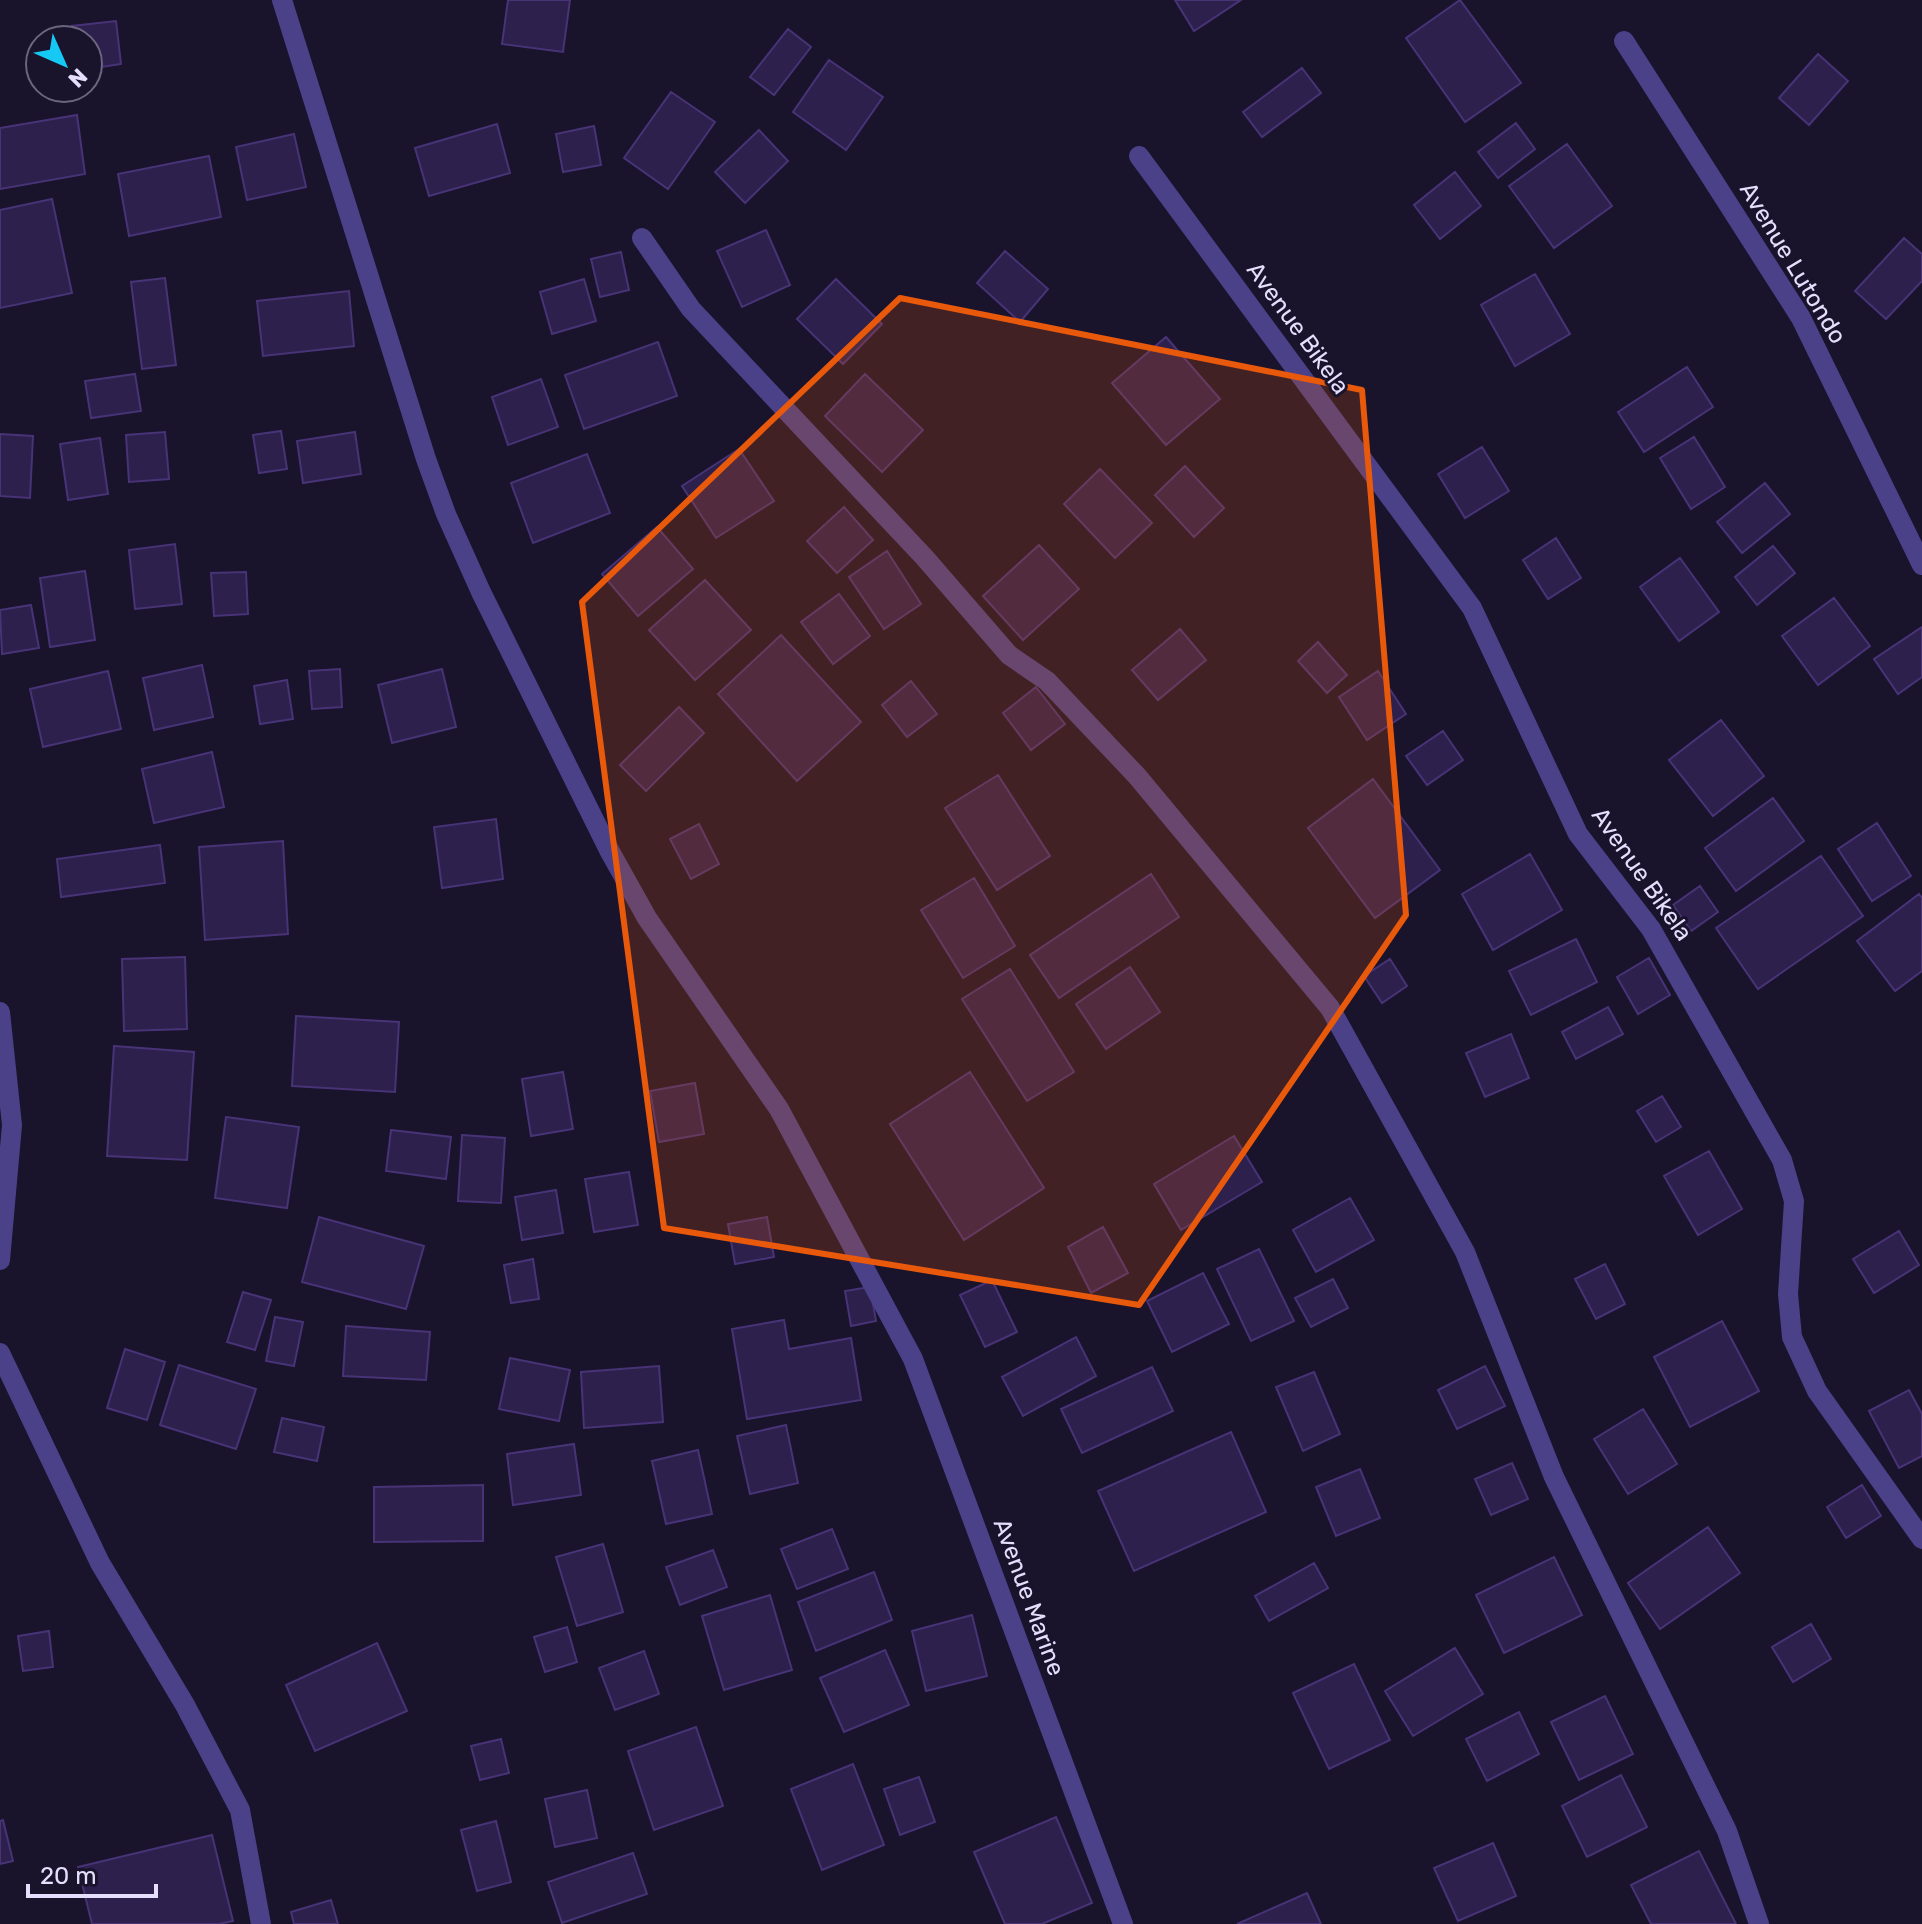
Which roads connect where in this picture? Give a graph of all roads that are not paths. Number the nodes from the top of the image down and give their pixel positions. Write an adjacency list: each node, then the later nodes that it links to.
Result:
1 (282, 0): 11 (street, Avenue Marine)
2 (1624, 41): 5 (street, Avenue Lutondo)
3 (1139, 156): 9 (street, Avenue Bikela)
4 (642, 238): 12 (street)
5 (1922, 565)
6 (0, 1012): 7 (street)
7 (0, 1260)
8 (0, 1353): 10 (street)
9 (1922, 1539)
10 (261, 1924)
11 (1123, 1924)
12 (1759, 1924)

